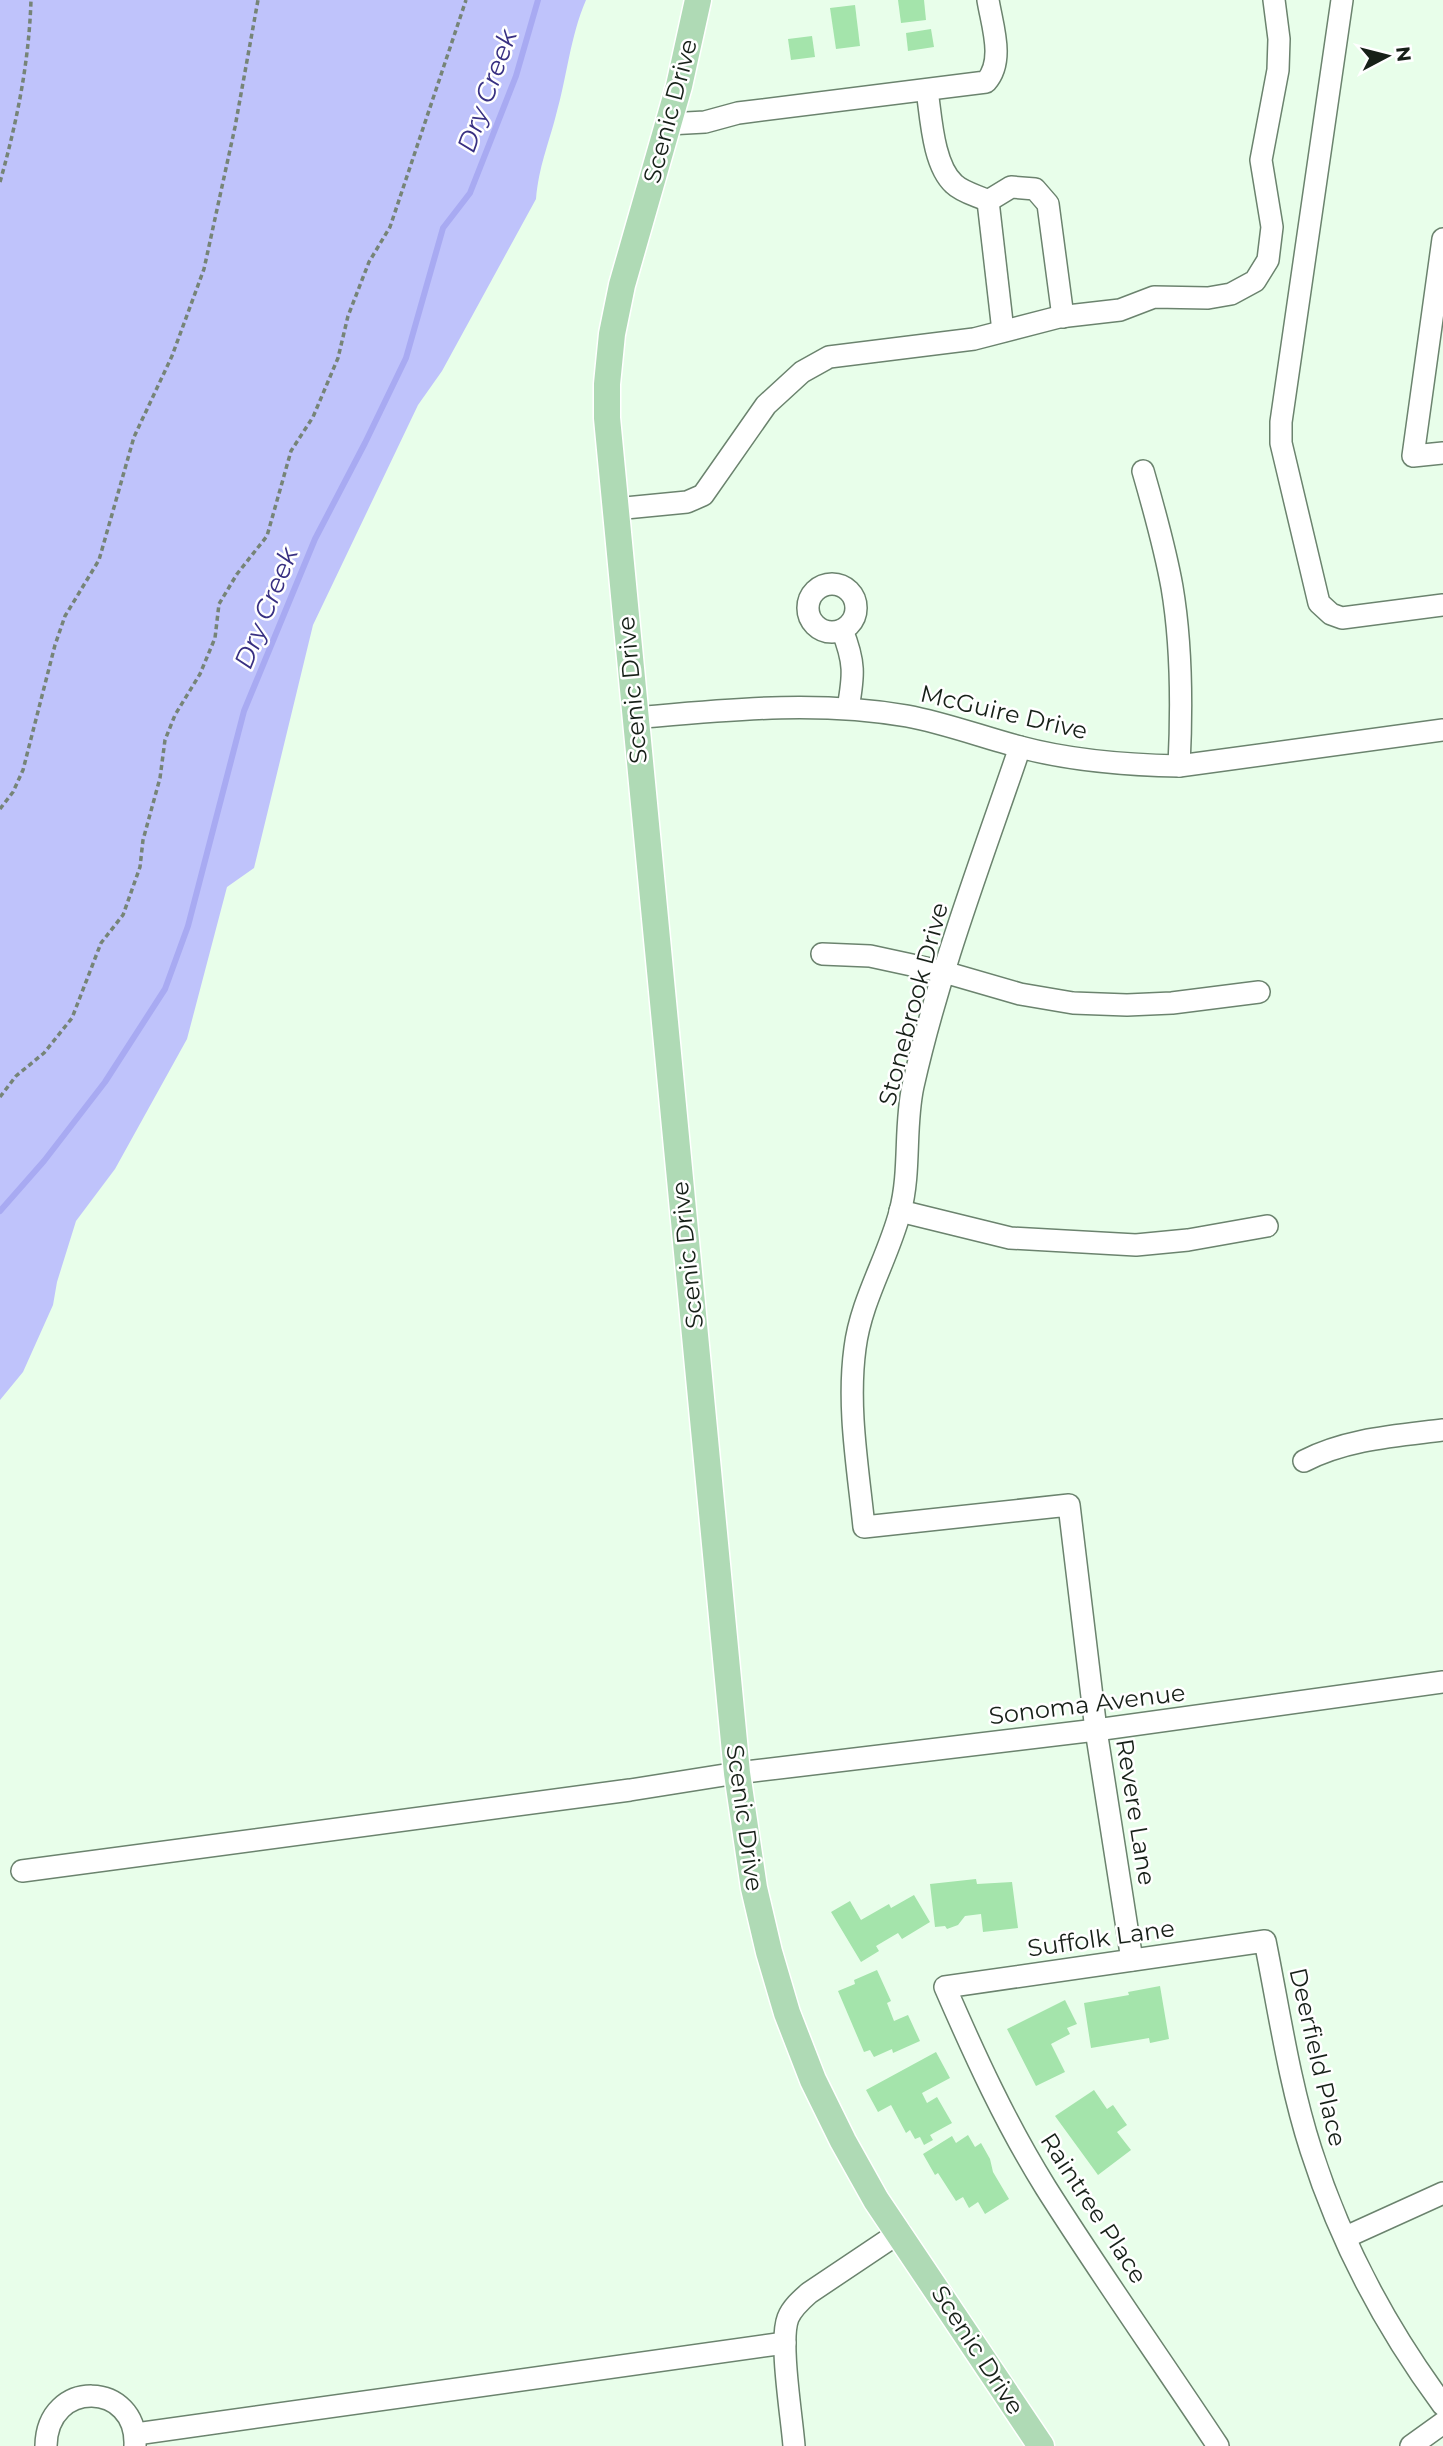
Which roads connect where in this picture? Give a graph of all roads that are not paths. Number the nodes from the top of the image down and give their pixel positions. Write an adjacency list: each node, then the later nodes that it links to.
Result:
1 (698, 0): 6 (main road, Scenic Drive)
2 (988, 0): 5 (street)
3 (1274, 0): 10 (street)
4 (1342, 0): 15 (street)
5 (926, 90): 6 (street); 7 (street)
6 (668, 124): 14 (main road, Scenic Drive)
7 (988, 201): 10 (street); 11 (street)
8 (1443, 239): 9 (street)
9 (1439, 292): 12 (street)
10 (1063, 317): 11 (street)
11 (1003, 331): 14 (street)
12 (1443, 453)
13 (1143, 471): 21 (street)
14 (615, 509): 18 (main road, Scenic Drive)
15 (1443, 605)
16 (842, 630): 17 (street)
17 (848, 708): 18 (street, McGuire Drive); 20 (street, McGuire Drive)
18 (635, 718): 32 (main road, Scenic Drive)
19 (1443, 730): 21 (street, McGuire Drive)
20 (1020, 747): 21 (street, McGuire Drive); 23 (street, Stonebrook Drive)
21 (1179, 766)
22 (822, 954): 23 (street)
23 (944, 972): 24 (street); 25 (street, Stonebrook Drive)
24 (1259, 992)
25 (900, 1212): 26 (street); 29 (street, Stonebrook Drive)
26 (1267, 1226)
27 (1443, 1430): 28 (street)
28 (1304, 1461)
29 (1069, 1505): 31 (street, Revere Lane)
30 (1443, 1682): 31 (street, Sonoma Avenue)
31 (1096, 1730): 32 (street, Sonoma Avenue); 35 (street, Revere Lane)
32 (737, 1773): 33 (street, Sonoma Avenue); 38 (main road, Scenic Drive)
33 (22, 1871)
34 (1265, 1941): 35 (street, Suffolk Lane); 39 (street, Deerfield Place)
35 (1132, 1960): 36 (street, Suffolk Lane)
36 (945, 1987): 47 (street, Raintree Place)
37 (1443, 2193): 39 (street)
38 (900, 2232): 40 (street); 46 (main road, Scenic Drive)
39 (1346, 2237): 41 (street, Deerfield Place)
40 (785, 2343): 43 (street); 45 (street)
41 (1443, 2405)
42 (1443, 2423): 48 (street)
43 (135, 2440): 44 (street)
44 (46, 2446)
45 (794, 2446)
46 (1041, 2446)
47 (1218, 2446)
48 (1411, 2446)

